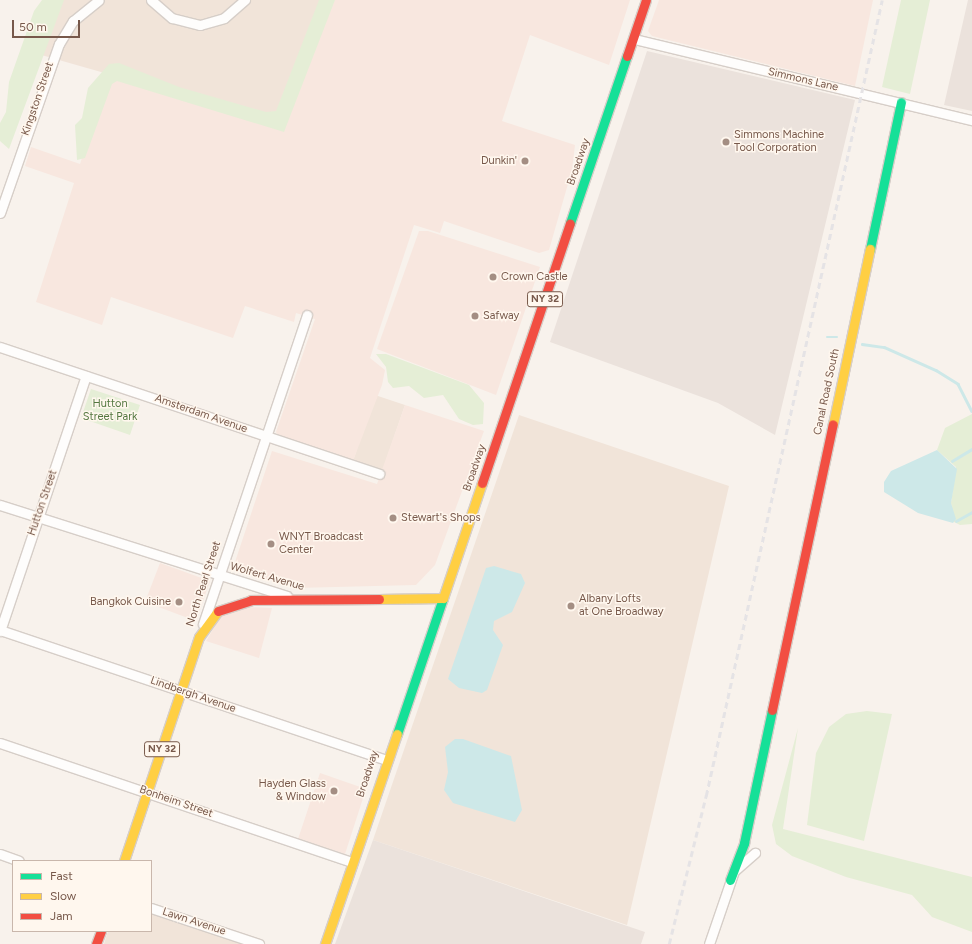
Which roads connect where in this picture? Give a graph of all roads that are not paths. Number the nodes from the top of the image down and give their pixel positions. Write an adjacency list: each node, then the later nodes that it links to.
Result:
1 (99, 0): 8 (street, Kingston Street)
2 (151, 0): 3 (street)
3 (245, 0)
4 (646, 0): 5 (street, Broadway / NY 32)
5 (634, 39): 6 (street, Simmons Lane); 17 (street, Broadway / NY 32)
6 (901, 102): 7 (street, Simmons Lane); 30 (street, Canal Road South)
7 (972, 120)
8 (0, 213)
9 (307, 315): 12 (street, North Pearl Street)
10 (0, 347): 11 (street, Amsterdam Avenue)
11 (86, 376): 12 (street, Amsterdam Avenue); 15 (street, Hutton Street)
12 (266, 437): 13 (street, Amsterdam Avenue); 16 (street, North Pearl Street)
13 (379, 474)
14 (0, 505): 15 (street, Wolfert Avenue)
15 (38, 517): 16 (street, Wolfert Avenue); 19 (street, Hutton Street)
16 (220, 576): 18 (street, Wolfert Avenue); 20 (street, North Pearl Street)
17 (443, 598): 18 (street, Wolfert Avenue / NY 32); 23 (street, Broadway)
18 (300, 600): 20 (street, NY 32)
19 (0, 630): 21 (street, Lindbergh Avenue)
20 (199, 637): 21 (street, North Pearl Street / NY 32)
21 (181, 691): 23 (street, Lindbergh Avenue); 24 (street, North Pearl Street / NY 32)
22 (0, 743): 24 (street, Bonheim Street)
23 (386, 760): 29 (street, Broadway)
24 (147, 792): 28 (street, North Pearl Street / NY 32); 29 (street, Bonheim Street)
25 (755, 853): 30 (street)
26 (0, 854): 27 (street)
27 (16, 860)
28 (124, 860)
29 (352, 862): 35 (street, Broadway)
30 (730, 880): 36 (street)
31 (152, 908): 34 (street, Lawn Avenue)
32 (101, 932): 33 (street)
33 (96, 944)
34 (260, 944)
35 (325, 944)
36 (709, 944)

